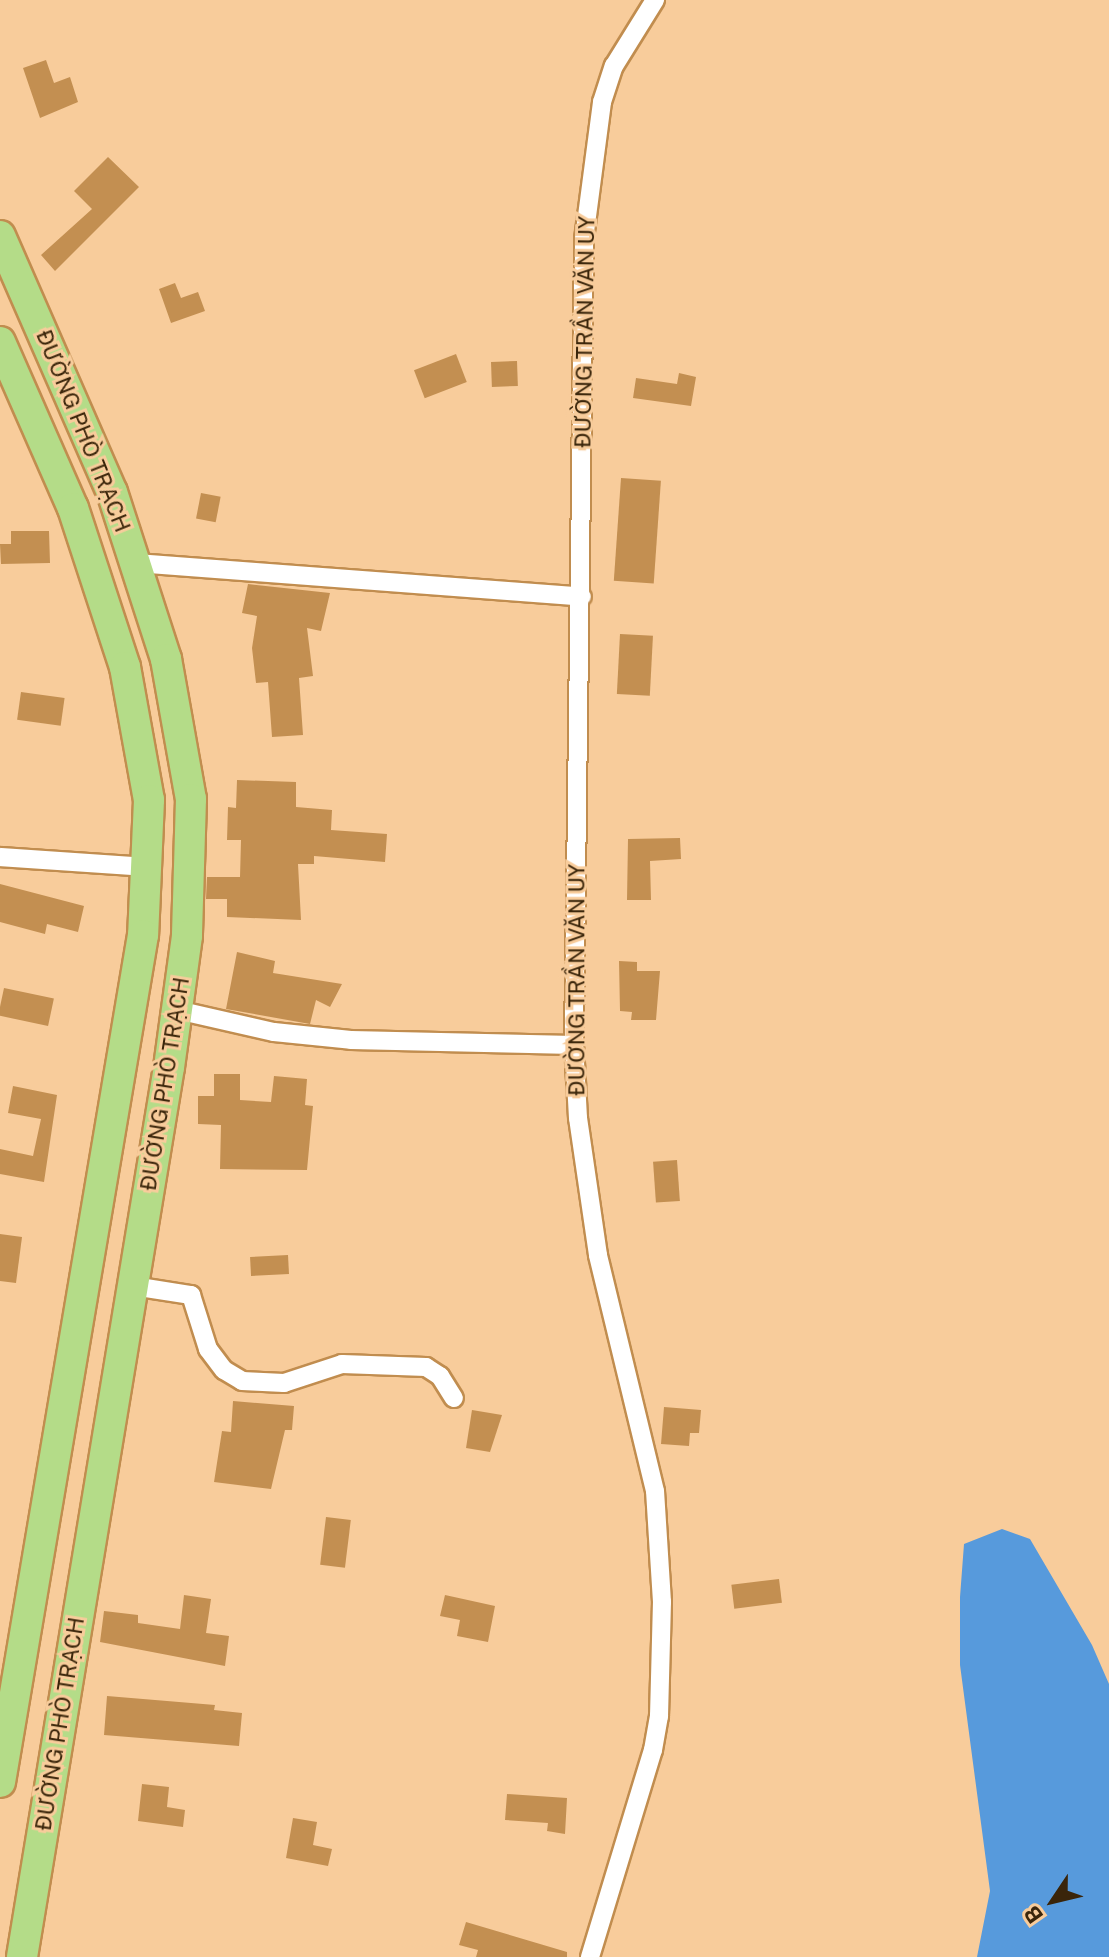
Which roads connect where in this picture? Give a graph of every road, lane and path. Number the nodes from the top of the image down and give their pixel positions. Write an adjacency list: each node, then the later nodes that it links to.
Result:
1 (655, 0): 5 (street, ĐƯỜNG TRẦN VĂN UY)
2 (0, 236): 4 (highway, ĐƯỜNG PHÒ TRẠCH)
3 (0, 342): 7 (highway, ĐƯỜNG PHÒ TRẠCH)
4 (135, 563): 5 (street); 8 (highway, ĐƯỜNG PHÒ TRẠCH)
5 (582, 597): 9 (street, ĐƯỜNG TRẦN VĂN UY)
6 (0, 857): 7 (street)
7 (146, 867): 12 (highway, ĐƯỜNG PHÒ TRẠCH)
8 (177, 1010): 9 (street); 10 (highway, ĐƯỜNG PHÒ TRẠCH)
9 (574, 1045): 15 (street, ĐƯỜNG TRẦN VĂN UY)
10 (133, 1286): 11 (street); 14 (highway, ĐƯỜNG PHÒ TRẠCH)
11 (454, 1398)
12 (8, 1688): 13 (highway, ĐƯỜNG PHÒ TRẠCH)
13 (0, 1782)
14 (22, 1957)
15 (590, 1957)

